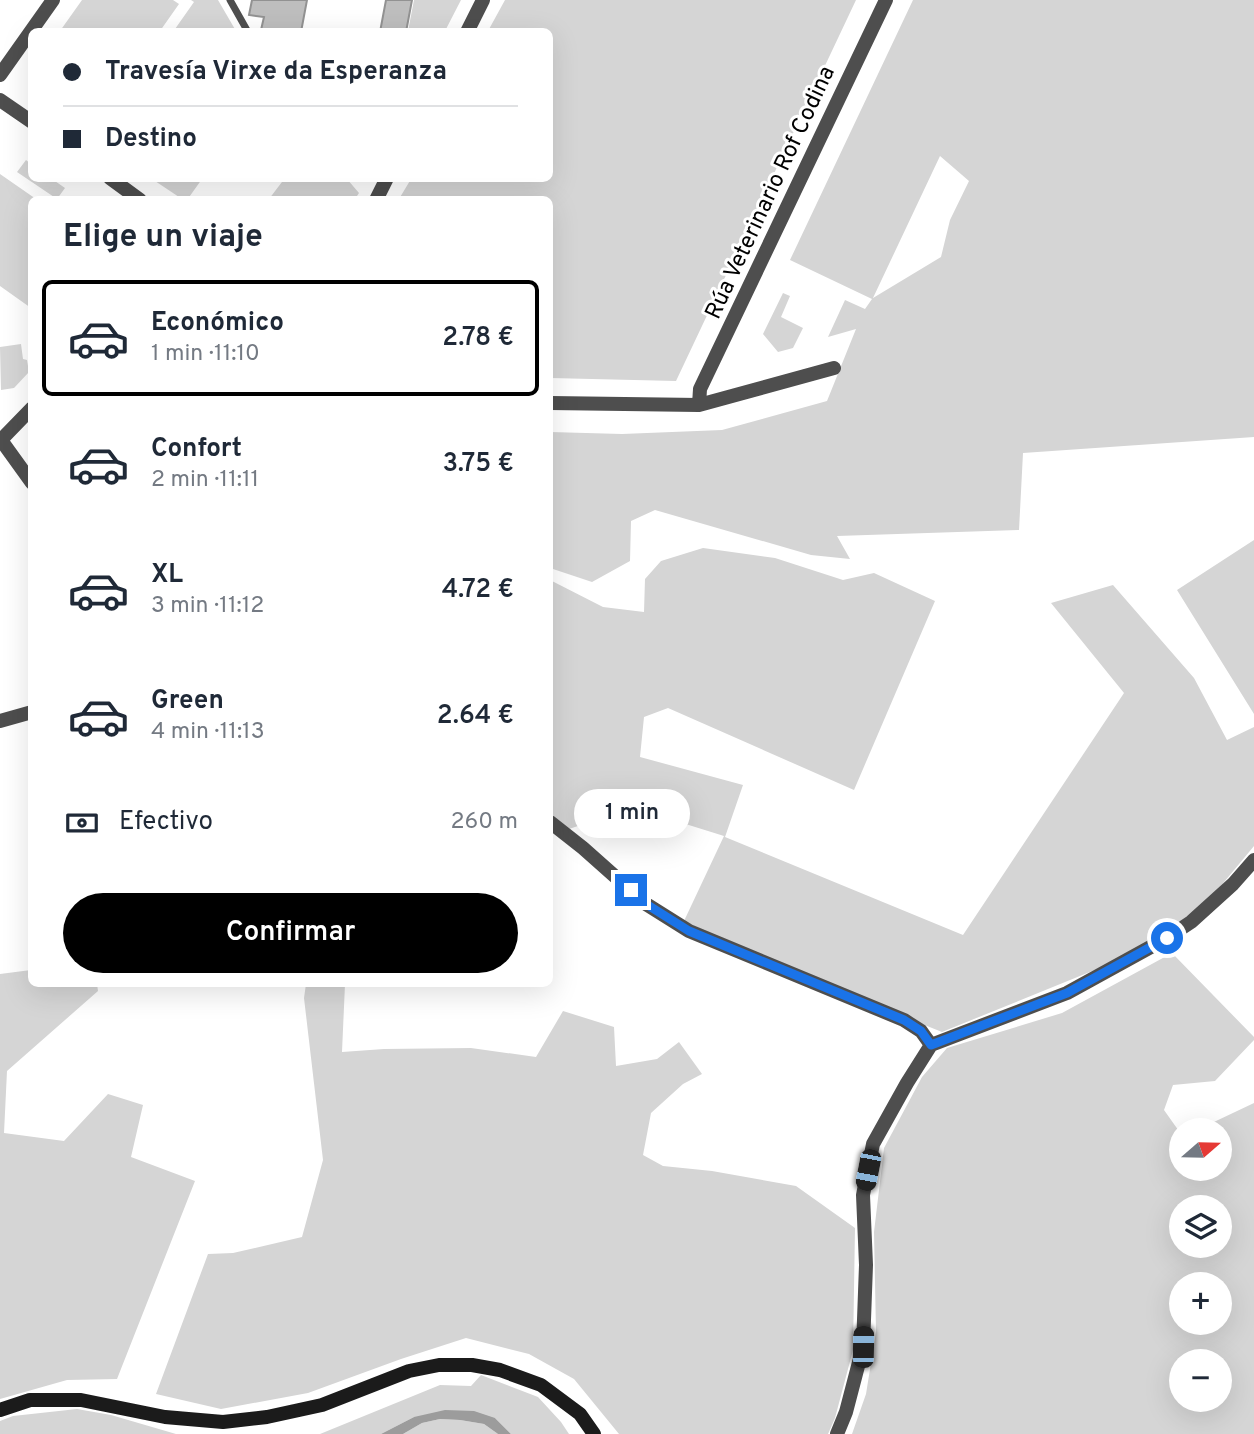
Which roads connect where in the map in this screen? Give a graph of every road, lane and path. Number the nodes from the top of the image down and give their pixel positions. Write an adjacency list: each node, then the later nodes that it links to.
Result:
1 (53, 0): 5 (street)
2 (230, 0): 6 (lane)
3 (483, 0): 7 (street)
4 (886, 0): 16 (street, Rúa Veterinario Rof Codina)
5 (33, 28)
6 (245, 28)
7 (469, 28)
8 (28, 35): 9 (street)
9 (0, 75)
10 (0, 100): 11 (street)
11 (28, 119)
12 (115, 182): 13 (street)
13 (135, 196)
14 (834, 368): 16 (street)
15 (553, 403): 16 (street)
16 (699, 405)
17 (28, 412): 18 (street)
18 (0, 440): 19 (street)
19 (28, 478)
20 (28, 713): 21 (street)
21 (0, 721)
22 (553, 824): 24 (street)
23 (1254, 860): 24 (street)
24 (931, 1045): 27 (street)
25 (0, 1410): 26 (street)
26 (594, 1434)
27 (837, 1434)

